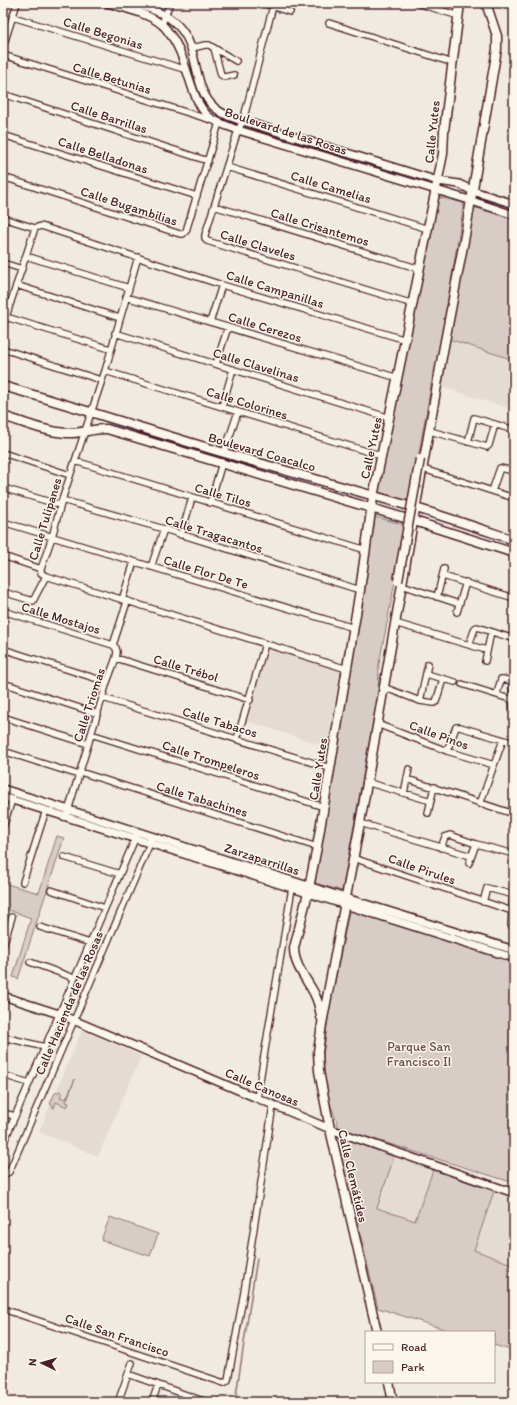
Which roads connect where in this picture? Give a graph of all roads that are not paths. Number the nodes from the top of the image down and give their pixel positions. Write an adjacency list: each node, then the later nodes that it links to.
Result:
1 (17, 3): 13 (street)
2 (107, 3): 15 (street, Boulevard de las Rosas)
3 (130, 3): 11 (street, Boulevard de las Rosas)
4 (170, 3): 11 (street)
5 (262, 3): 9 (street)
6 (417, 3): 12 (street)
7 (460, 3): 12 (main road)
8 (486, 3): 34 (main road)
9 (273, 6): 10 (street); 25 (street, Calle Claveles)
10 (290, 12)
11 (166, 16): 15 (street); 17 (street, Boulevard de las Rosas)
12 (459, 16): 21 (main road, Calle Yutes)
13 (13, 17): 16 (street); 22 (street, Calle Begonias)
14 (329, 23): 21 (street)
15 (162, 24): 22 (street, Boulevard de las Rosas)
16 (3, 47)
17 (192, 48): 18 (street); 25 (street, Boulevard de las Rosas)
18 (214, 48): 20 (street); 23 (street)
19 (3, 55): 26 (street, Calle Betunias)
20 (236, 61)
21 (453, 64): 32 (main road, Calle Yutes)
22 (187, 70): 26 (street, Boulevard de las Rosas)
23 (234, 75)
24 (3, 94): 29 (street, Calle Barrillas)
25 (243, 121): 27 (street, Calle Claveles); 32 (street, Boulevard de las Rosas)
26 (217, 122): 27 (street, Boulevard de las Rosas); 29 (street, Calle Bugambilias)
27 (238, 130): 30 (street, Calle Claveles); 33 (street, Boulevard de las Rosas)
28 (3, 135): 35 (street, Calle Belladonas)
29 (208, 161): 35 (street, Calle Bugambilias)
30 (227, 167): 38 (street, Calle Claveles); 42 (street, Calle Camelias)
31 (3, 177): 35 (street, Calle Bugambilias)
32 (438, 181): 33 (main road, Calle Yutes); 34 (street, Boulevard de las Rosas)
33 (436, 190): 36 (street, Boulevard de las Rosas); 42 (main road, Calle Yutes)
34 (473, 191): 36 (main road); 37 (street, Boulevard de las Rosas)
35 (197, 196)
36 (471, 201): 39 (street, Boulevard de las Rosas); 64 (main road)
37 (514, 204)
38 (214, 206): 47 (street, Calle Crisantemos); 54 (street, Calle Claveles)
39 (514, 215)
40 (3, 218): 41 (street, Calle Campanillas)
41 (35, 228): 43 (street); 44 (street, Calle Campanillas)
42 (428, 229): 47 (main road, Calle Yutes)
43 (26, 256): 46 (street); 50 (street)
44 (138, 257): 49 (street, Calle Campanillas); 50 (street, Calle Tulipanes)
45 (3, 263): 46 (street)
46 (22, 269): 48 (street)
47 (420, 269): 54 (main road, Calle Yutes)
48 (16, 285): 53 (street); 56 (street)
49 (222, 285): 57 (street); 61 (street, Calle Campanillas)
50 (129, 288): 51 (street, Calle Tulipanes)
51 (126, 297): 56 (street, Calle Tulipanes); 57 (street, Calle Cerezos)
52 (3, 302): 53 (street)
53 (10, 304): 55 (street)
54 (413, 304): 61 (main road, Calle Yutes)
55 (6, 317): 58 (street); 63 (street)
56 (120, 318): 60 (street, Calle Tulipanes)
57 (210, 322): 59 (street, Calle Cerezos)
58 (3, 326)
59 (228, 327): 65 (street); 68 (street, Calle Cerezos)
60 (115, 333): 63 (street, Calle Tulipanes); 65 (street, Calle Clavelinas)
61 (406, 340): 68 (main road, Calle Yutes)
62 (3, 349): 69 (street)
63 (110, 349): 67 (street, Calle Tulipanes)
64 (442, 356): 78 (main road); 114 (main road, bridge)
65 (216, 364): 66 (street, Calle Clavelinas)
66 (233, 369): 71 (street); 75 (street, Calle Clavelinas)
67 (105, 371): 69 (street, Calle Tulipanes); 71 (street, Calle Colorines)
68 (398, 378): 75 (main road, Calle Yutes)
69 (101, 380): 72 (street, Calle Tulipanes)
70 (3, 386): 72 (main road, Boulevard Coacalco)
71 (222, 407): 73 (street, Calle Colorines)
72 (91, 412): 79 (street, Calle Tulipanes); 82 (main road, Boulevard Coacalco)
73 (238, 412): 82 (street); 83 (street, Calle Colorines)
74 (3, 416): 79 (main road, Boulevard Coacalco)
75 (390, 418): 83 (main road, Calle Yutes)
76 (495, 424): 77 (street); 80 (street); 80 (street)
77 (514, 430)
78 (430, 431): 80 (street); 86 (main road)
79 (85, 432): 84 (street, Calle Tulipanes); 85 (main road, Boulevard Coacalco)
80 (468, 442)
81 (3, 453): 88 (street)
82 (224, 453): 91 (main road, Boulevard Coacalco)
83 (382, 456): 91 (main road, Calle Yutes)
84 (75, 461): 88 (street, Calle Tulipanes); 92 (street, Calle Tilos)
85 (222, 463): 95 (street); 96 (main road, Boulevard Coacalco)
86 (423, 469): 90 (street); 97 (main road)
87 (514, 471): 90 (street)
88 (70, 475): 94 (street, Calle Tulipanes)
89 (3, 488): 94 (street, Calle Tragacantos)
90 (492, 491): 93 (street)
91 (374, 497): 96 (main road, Calle Yutes); 97 (main road, Boulevard Coacalco)
92 (192, 498): 95 (street, Calle Tilos); 101 (street)
93 (514, 498)
94 (61, 503): 100 (street, Calle Tragacantos); 102 (street, Calle Tulipanes)
95 (210, 503): 104 (street, Calle Tilos)
96 (372, 508): 98 (main road, Boulevard Coacalco); 104 (main road, Calle Yutes)
97 (416, 508): 98 (main road); 103 (main road, Boulevard Coacalco)
98 (414, 520): 105 (main road, Boulevard Coacalco); 114 (main road)
99 (3, 522): 102 (street, Calle Flor De Te)
100 (164, 529): 101 (street, Calle Tragacantos); 108 (street)
101 (181, 535): 115 (street, Calle Tragacantos)
102 (52, 537): 107 (street, Calle Flor De Te); 109 (street, Calle Tulipanes)
103 (514, 540)
104 (366, 550): 115 (main road, Calle Yutes)
105 (514, 553)
106 (3, 556): 109 (street)
107 (134, 562): 108 (street, Calle Flor De Te); 119 (street)
108 (151, 567): 124 (street, Calle Flor De Te)
109 (41, 569): 111 (street, Calle Tulipanes)
110 (444, 569): 112 (street)
111 (46, 576): 116 (street); 119 (street, Calle Tulipanes)
112 (443, 576): 113 (street); 117 (street)
113 (466, 582): 118 (street); 120 (street)
114 (400, 583): 117 (street); 123 (main road); 142 (main road)
115 (360, 590): 124 (main road, Calle Yutes)
116 (3, 592)
117 (437, 597): 120 (street)
118 (514, 598)
119 (124, 601): 127 (street, Calle Tulipanes); 128 (street)
120 (459, 604): 122 (street)
121 (3, 612): 128 (street, Calle Mostajos)
122 (457, 612)
123 (395, 622): 129 (street); 142 (main road)
124 (354, 628): 135 (main road, Calle Yutes)
125 (491, 632): 126 (street); 129 (street); 131 (street)
126 (514, 639)
127 (265, 644): 135 (street, Calle Tulipanes); 146 (street)
128 (113, 645): 132 (street, Calle Triomas)
129 (469, 645): 131 (street)
130 (3, 649): 139 (street)
131 (486, 650): 133 (street)
132 (116, 658): 139 (street, Calle Triomas); 146 (street, Calle Trébol)
133 (484, 661)
134 (428, 664): 136 (street)
135 (347, 669): 161 (main road, Calle Yutes)
136 (426, 674): 137 (street); 148 (street)
137 (443, 679): 140 (street); 148 (street)
138 (513, 680): 144 (street); 147 (street)
139 (107, 682): 145 (street, Calle Triomas)
140 (455, 682)
141 (3, 683): 150 (street)
142 (384, 684): 148 (street); 152 (main road)
143 (462, 684): 144 (street)
144 (497, 694): 147 (street)
145 (103, 698): 150 (street, Calle Triomas); 154 (street, Calle Tabacos)
146 (250, 700): 154 (street)
147 (513, 700): 149 (street)
148 (420, 701)
149 (513, 710)
150 (98, 714): 153 (street, Calle Triomas)
151 (3, 717): 156 (street)
152 (377, 724): 159 (street, Calle Pinos); 165 (main road)
153 (91, 734): 156 (street, Calle Triomas); 173 (street, Calle Trompeleros)
154 (237, 739): 161 (street, Calle Tabacos)
155 (503, 740): 157 (street); 159 (street); 160 (street)
156 (88, 744): 163 (street, Calle Triomas)
157 (514, 744)
158 (3, 751): 163 (street, Calle Tabachines)
159 (447, 751): 160 (street, Calle Pinos)
160 (494, 765): 172 (street)
161 (330, 768): 173 (main road, Calle Yutes)
162 (409, 769): 164 (street)
163 (80, 774): 175 (street, Calle Triomas); 185 (street, Calle Tabachines)
164 (407, 779): 166 (street); 168 (street)
165 (366, 782): 168 (street); 178 (main road)
166 (434, 787): 171 (street); 172 (street)
167 (3, 789): 175 (street, Zarzaparrillas)
168 (404, 793): 171 (street)
169 (3, 797): 170 (street, Zarzaparrillas)
170 (12, 800): 174 (street, Zarzaparrillas); 179 (street)
171 (431, 801): 176 (street)
172 (480, 804): 177 (street)
173 (324, 807): 185 (main road, Calle Yutes)
174 (46, 810): 175 (street, Zarzaparrillas); 193 (street)
175 (68, 813): 180 (street, Zarzaparrillas); 182 (street, Zarzaparrillas)
176 (428, 814)
177 (514, 814)
178 (360, 823): 186 (street); 190 (main road)
179 (3, 827)
180 (137, 831): 181 (street, Zarzaparrillas); 182 (street, Calle Hacienda de las Rosas)
181 (152, 837): 183 (street, Calle Hacienda de las Rosas); 196 (street, Zarzaparrillas)
182 (135, 839): 183 (street, Zarzaparrillas); 192 (street, Calle Hacienda de las Rosas)
183 (150, 844): 194 (street, Zarzaparrillas); 213 (street, Calle Hacienda de las Rosas)
184 (476, 844): 186 (street); 187 (street); 188 (street)
185 (317, 847): 196 (main road, Calle Yutes)
186 (441, 848): 188 (street)
187 (514, 854)
188 (471, 856): 191 (street)
189 (64, 858): 192 (street)
190 (353, 858): 198 (main road); 199 (street, Calle Pirules)
191 (469, 863)
192 (120, 874): 200 (street, Calle Hacienda de las Rosas)
193 (23, 882)
194 (292, 888): 196 (street, Zarzaparrillas); 219 (street)
195 (50, 890): 200 (street)
196 (309, 890): 198 (street, Zarzaparrillas); 214 (main road, Calle Clemátides)
197 (513, 895): 199 (street); 201 (street)
198 (345, 901): 207 (street, Zarzaparrillas); 208 (street, Zarzaparrillas); 214 (main road, Calle Clemátides)
199 (483, 902): 201 (street, Calle Pirules)
200 (105, 908): 205 (street, Calle Hacienda de las Rosas)
201 (512, 911): 203 (street)
202 (12, 918): 206 (street)
203 (511, 925)
204 (40, 927): 205 (street)
205 (90, 943): 210 (street, Calle Hacienda de las Rosas)
206 (3, 946)
207 (514, 950)
208 (514, 958)
209 (30, 962): 210 (street)
210 (74, 978): 212 (street, Calle Hacienda de las Rosas)
211 (3, 996): 212 (street, Calle Canosas)
212 (59, 1014): 213 (street, Calle Canosas); 216 (street, Calle Hacienda de las Rosas)
213 (73, 1021): 219 (street, Calle Canosas); 225 (street, Calle Hacienda de las Rosas)
214 (322, 1024): 223 (main road, Calle Clemátides)
215 (3, 1037): 216 (street)
216 (45, 1047): 218 (street, Calle Hacienda de las Rosas)
217 (3, 1076): 218 (street)
218 (29, 1083): 222 (street, Calle Hacienda de las Rosas)
219 (257, 1098): 220 (street, Calle Canosas)
220 (273, 1105): 223 (street, Calle Canosas); 227 (street, Calle San Francisco)
221 (3, 1113): 222 (street)
222 (15, 1116): 224 (street, Calle Hacienda de las Rosas)
223 (330, 1129): 226 (street, Calle Canosas); 228 (main road, Calle Clemátides)
224 (3, 1144)
225 (3, 1175)
226 (514, 1193)
227 (3, 1309)
228 (377, 1331)
229 (132, 1363): 230 (street)
230 (128, 1374): 232 (street); 234 (street)
231 (389, 1383): 237 (main road)
232 (158, 1385): 233 (street); 235 (street)
233 (196, 1400): 236 (street)
234 (118, 1402)
235 (152, 1402)
236 (206, 1402)
237 (393, 1402)

